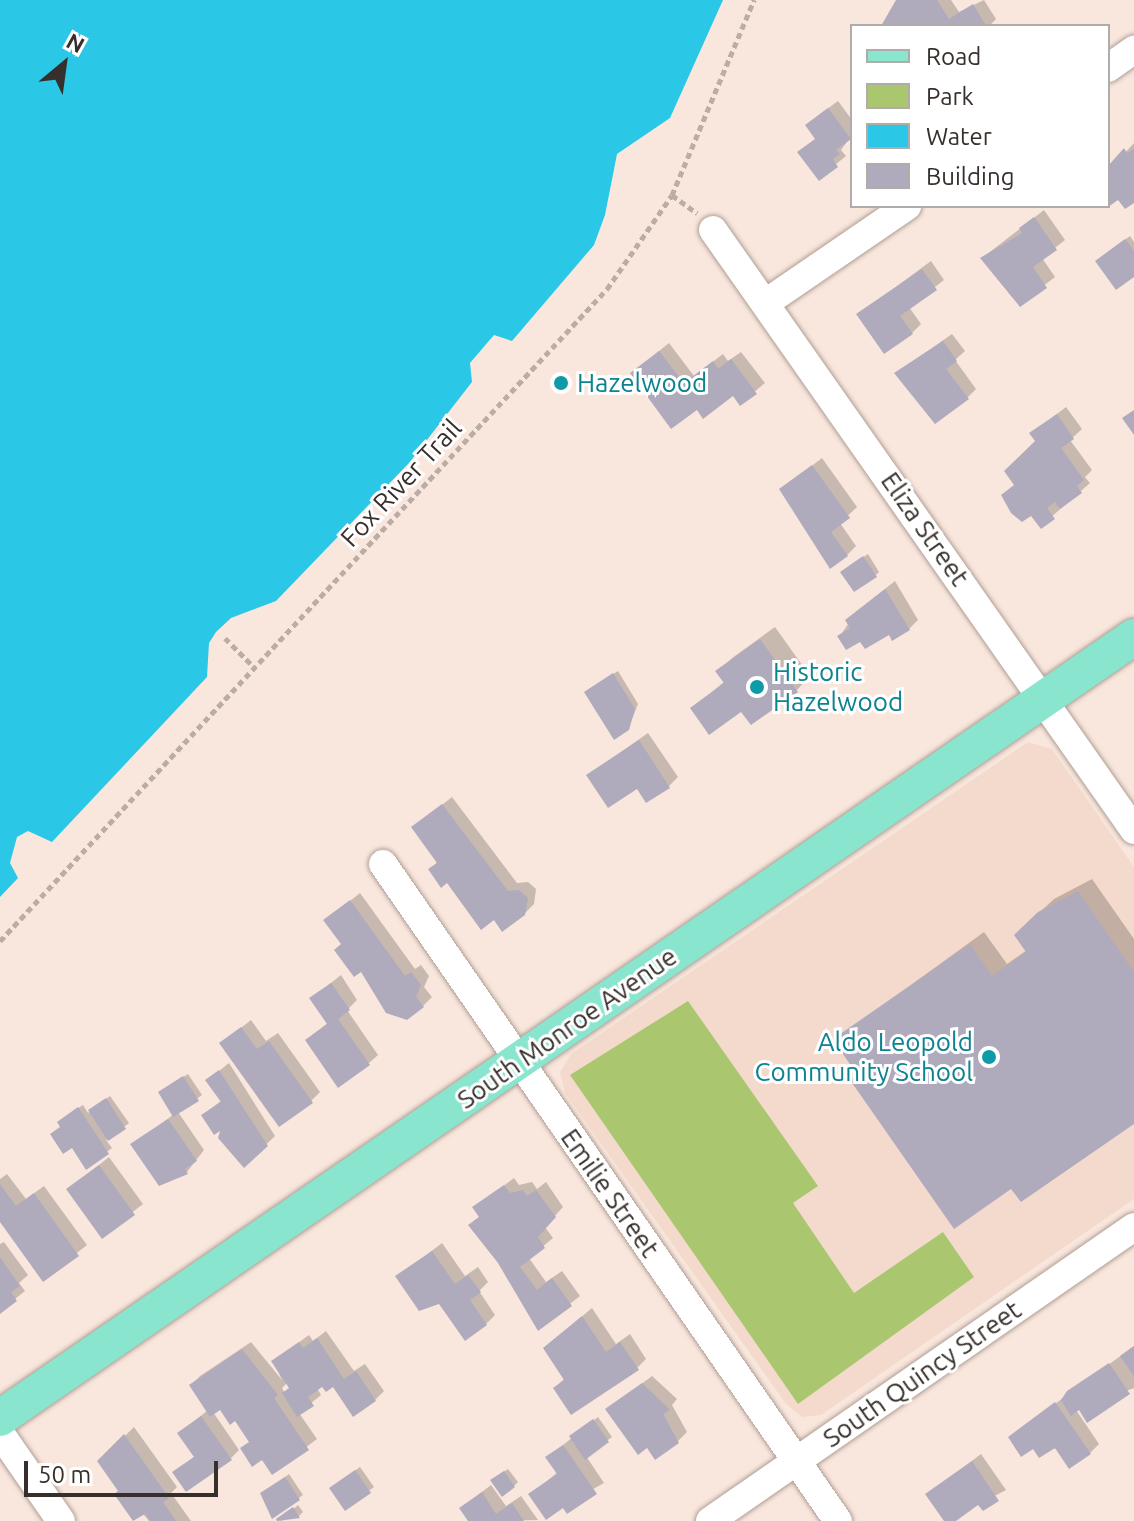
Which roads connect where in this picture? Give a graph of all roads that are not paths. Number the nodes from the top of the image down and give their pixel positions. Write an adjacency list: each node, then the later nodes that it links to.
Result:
1 (1134, 50): 2 (street)
2 (1110, 67)
3 (904, 208): 5 (street)
4 (713, 230): 5 (street, Eliza Street)
5 (767, 302): 7 (street, Eliza Street)
6 (1134, 637): 7 (main road, South Monroe Avenue)
7 (1044, 699): 8 (street, Eliza Street); 10 (main road, South Monroe Avenue)
8 (1134, 830)
9 (383, 864): 10 (street, Emilie Street)
10 (519, 1061): 12 (main road, South Monroe Avenue); 14 (street, Emilie Street)
11 (1134, 1227): 14 (street, South Quincy Street)
12 (0, 1418)
13 (0, 1433): 15 (street)
14 (796, 1461): 16 (street, South Quincy Street); 17 (street, Emilie Street)
15 (61, 1521)
16 (710, 1521)
17 (838, 1521)

